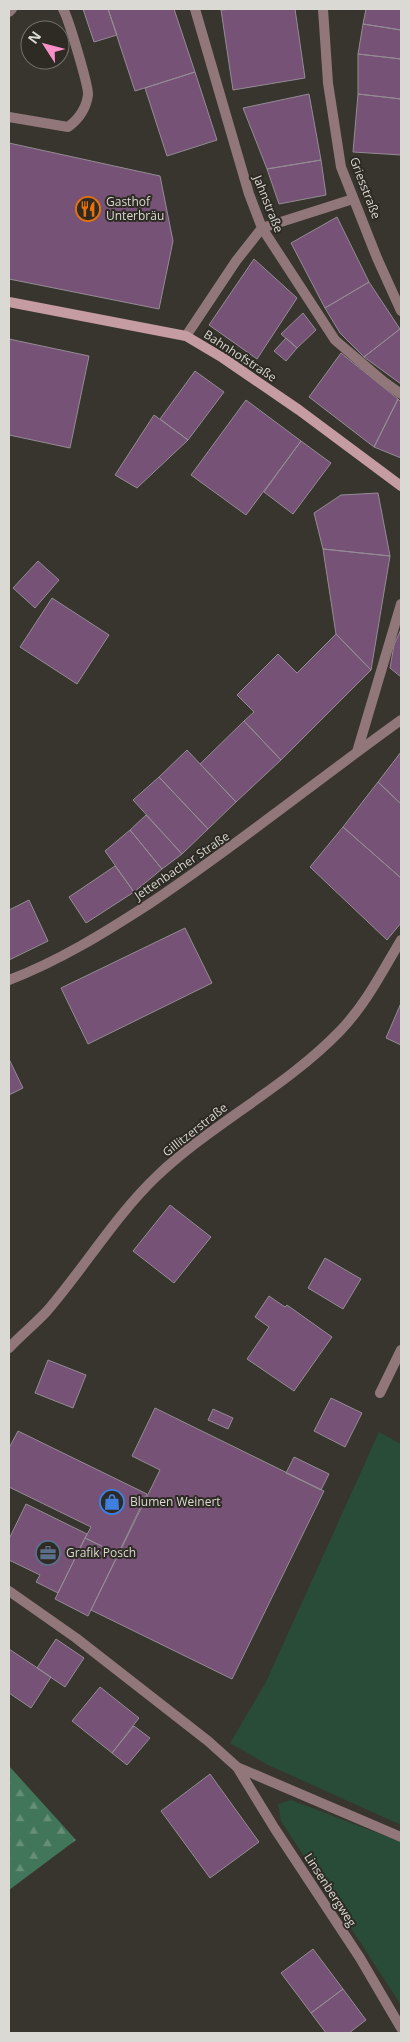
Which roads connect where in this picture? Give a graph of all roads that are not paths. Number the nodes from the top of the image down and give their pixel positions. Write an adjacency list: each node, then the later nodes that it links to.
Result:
1 (12, 9): 5 (street)
2 (63, 9): 6 (street)
3 (195, 9): 8 (street, Jahnstraße)
4 (323, 9): 7 (street, Griesstraße)
5 (9, 12)
6 (9, 117)
7 (353, 199): 8 (street); 10 (street, Griesstraße)
8 (262, 228): 11 (street); 12 (street, Jahnstraße)
9 (9, 302): 11 (main road, Bahnhofstraße)
10 (401, 311)
11 (186, 336): 13 (main road, Bahnhofstraße)
12 (401, 394)
13 (401, 486)
14 (401, 604): 16 (street)
15 (401, 720): 16 (street, Jettenbacher Straße)
16 (357, 752): 18 (street, Jettenbacher Straße)
17 (401, 940): 19 (street, Gillitzerstraße)
18 (9, 980)
19 (9, 1348)
20 (401, 1350): 21 (street)
21 (380, 1393)
22 (9, 1591): 23 (street, Linsenbergweg)
23 (237, 1767): 24 (street, Linsenbergweg); 25 (street, Linsenbergweg)
24 (401, 1837)
25 (401, 2028)

